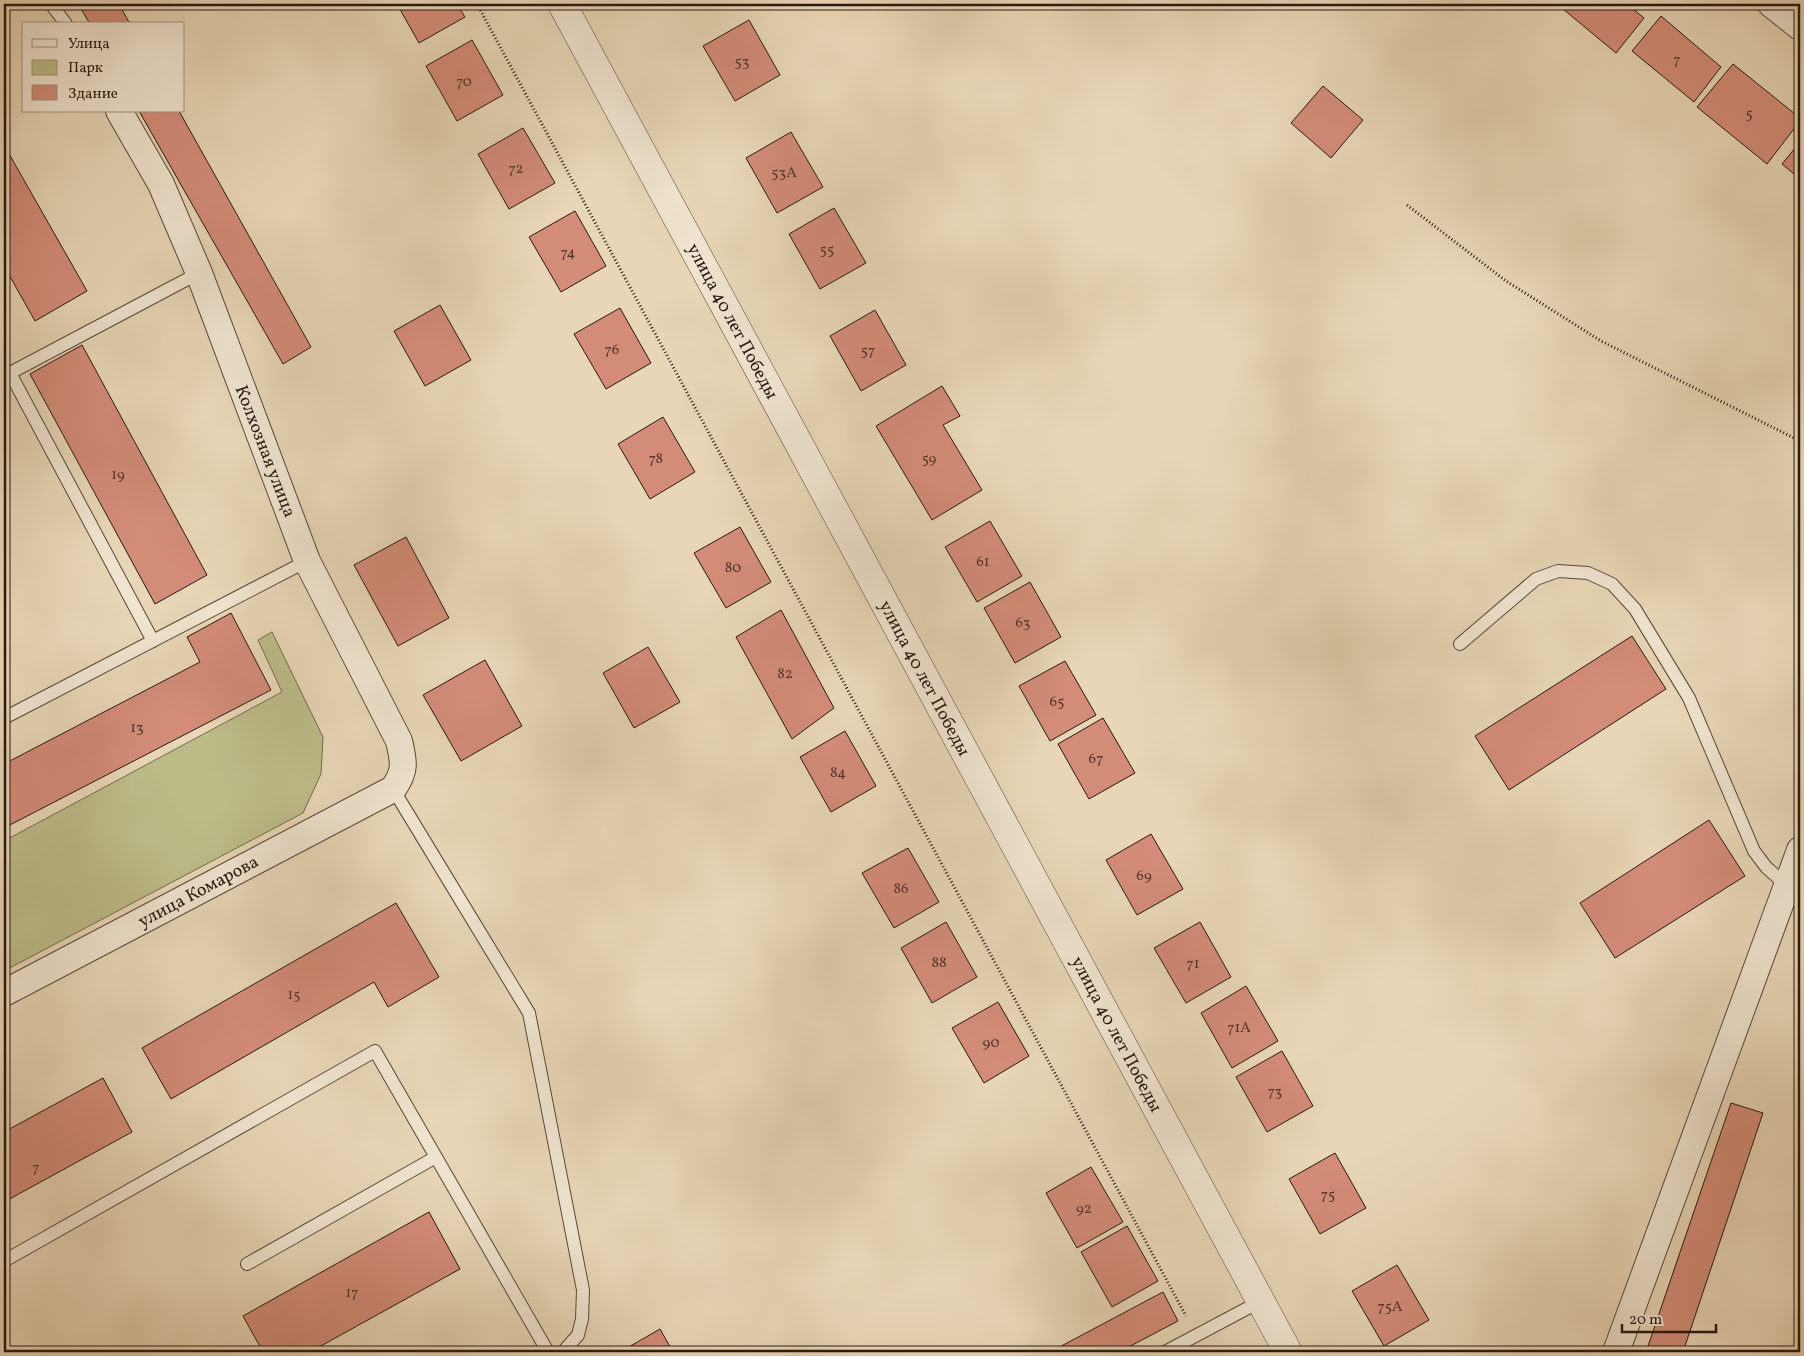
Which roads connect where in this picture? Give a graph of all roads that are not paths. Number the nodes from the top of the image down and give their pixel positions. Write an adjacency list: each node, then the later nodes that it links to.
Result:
1 (51, 4): 4 (lane)
2 (562, 4): 19 (street, улица 40 лет Победы)
3 (1771, 4): 5 (street)
4 (64, 22)
5 (1800, 27)
6 (120, 112): 7 (street, Колхозная улица)
7 (199, 273): 8 (street, Колхозная улица); 9 (lane)
8 (307, 561): 9 (lane); 12 (street, Колхозная улица)
9 (153, 641): 11 (lane)
10 (1460, 644): 14 (lane)
11 (4, 718)
12 (392, 789): 15 (street, улица Комарова); 21 (lane)
13 (1800, 850): 14 (street)
14 (1787, 886): 24 (street)
15 (4, 992)
16 (436, 1157): 17 (lane); 18 (lane); 20 (lane)
17 (4, 1261)
18 (246, 1264)
19 (1261, 1301): 22 (lane); 23 (street, улица 40 лет Победы)
20 (548, 1352)
21 (563, 1352)
22 (1165, 1352)
23 (1288, 1352)
24 (1616, 1352)

